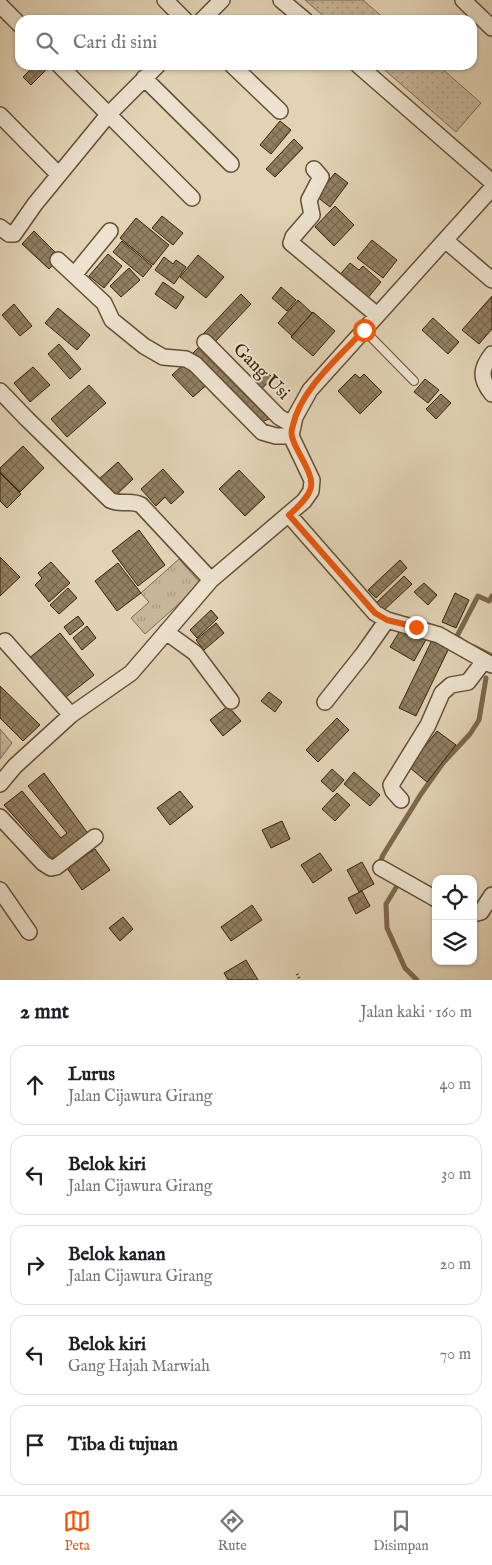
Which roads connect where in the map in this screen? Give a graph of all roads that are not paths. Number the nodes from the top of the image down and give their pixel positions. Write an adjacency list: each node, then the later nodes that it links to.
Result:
1 (165, 0): 6 (street)
2 (222, 0): 7 (street)
3 (281, 0): 8 (street)
4 (463, 0): 10 (street)
5 (0, 5): 9 (street)
6 (180, 15)
7 (207, 15)
8 (299, 15)
9 (15, 20)
10 (490, 22)
11 (64, 70): 18 (street)
12 (153, 70): 15 (street)
13 (237, 70): 16 (street)
14 (364, 70): 22 (street)
15 (144, 78): 18 (street); 19 (street)
16 (280, 111)
17 (0, 115): 21 (street)
18 (108, 115): 21 (street); 24 (street)
19 (231, 164)
20 (314, 169): 31 (street)
21 (59, 175): 25 (street)
22 (492, 182)
23 (492, 188): 27 (street)
24 (192, 198)
25 (2, 229)
26 (110, 231): 29 (street)
27 (445, 240): 30 (street); 31 (street)
28 (58, 260): 29 (street)
29 (74, 275): 38 (street)
30 (492, 280)
31 (377, 315): 32 (street)
32 (364, 330): 35 (lane); 38 (street)
33 (205, 342): 38 (street, Gang Usi)
34 (492, 354): 37 (street)
35 (414, 381)
36 (0, 391): 40 (street)
37 (492, 394)
38 (292, 430): 39 (street)
39 (289, 515): 40 (street); 41 (street)
40 (211, 580): 42 (street)
41 (387, 620): 44 (street); 46 (street)
42 (166, 632): 45 (street); 47 (street)
43 (5, 641): 47 (street)
44 (488, 663): 49 (street)
45 (231, 701)
46 (325, 702)
47 (70, 716): 48 (street)
48 (0, 784)
49 (401, 800)
50 (0, 817): 51 (street)
51 (95, 837)
52 (381, 868): 55 (street)
53 (0, 890): 57 (street)
54 (492, 895): 56 (street)
55 (432, 897)
56 (477, 913)
57 (30, 932)

